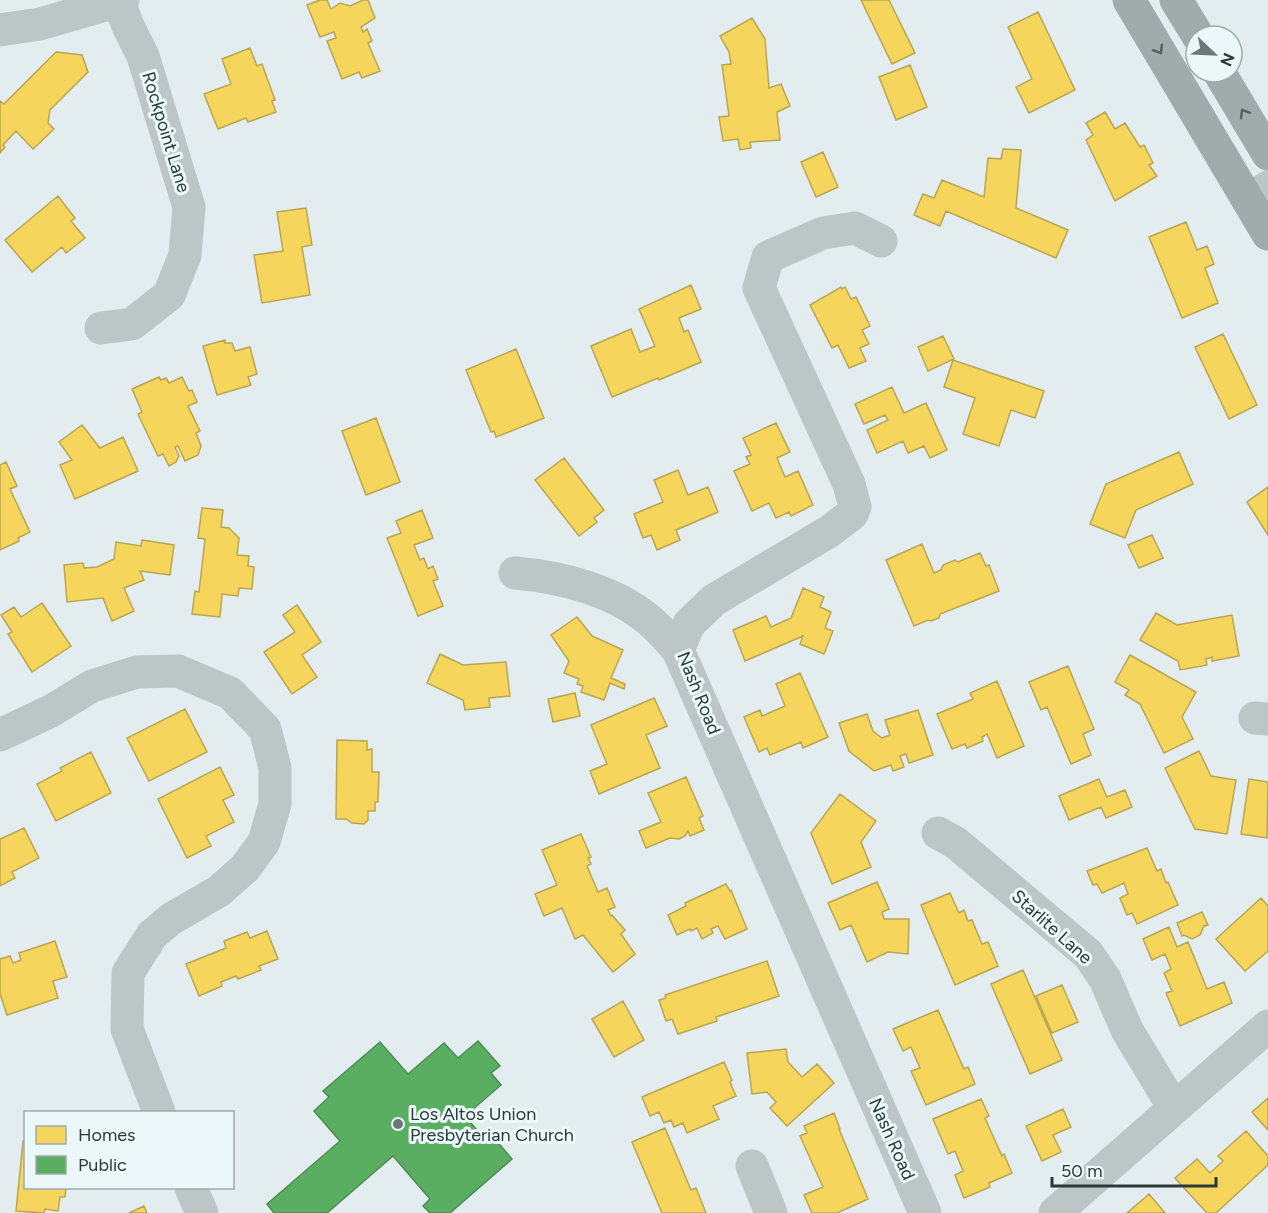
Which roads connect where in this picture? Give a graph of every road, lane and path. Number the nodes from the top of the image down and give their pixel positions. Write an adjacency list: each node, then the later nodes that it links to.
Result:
1 (120, 0): 5 (street); 11 (street, Rockpoint Lane)
2 (1129, 0): 8 (main road, one-way to 8)
3 (1176, 0): 4 (main road)
4 (1191, 24)
5 (0, 30)
6 (1226, 84): 7 (main road, one-way to 6)
7 (1268, 154)
8 (1258, 194): 9 (main road)
9 (1268, 234)
10 (881, 242): 13 (street, Nash Road)
11 (101, 328)
12 (515, 573): 13 (street)
13 (678, 650): 23 (street, Nash Road)
14 (0, 735): 18 (street)
15 (938, 833): 17 (street, Starlite Lane)
16 (1268, 1026): 17 (street)
17 (1174, 1108): 24 (street)
18 (158, 1111)
19 (752, 1166): 22 (street)
20 (191, 1189): 21 (street)
21 (202, 1213)
22 (771, 1213)
23 (925, 1213)
24 (1055, 1213)

